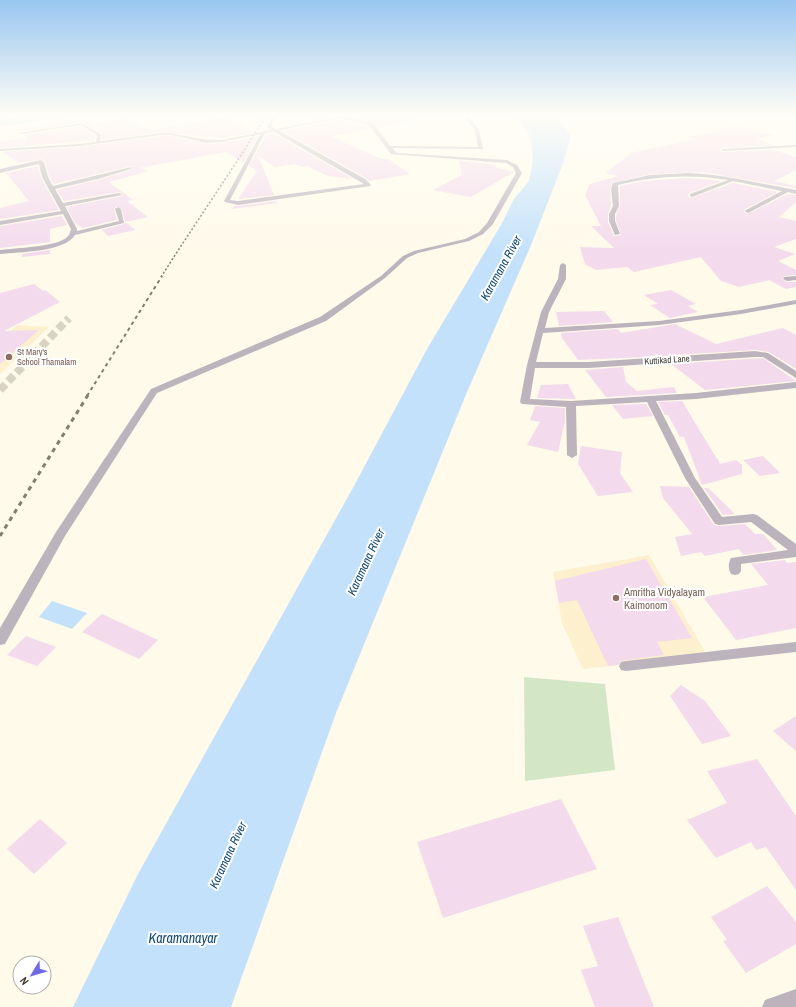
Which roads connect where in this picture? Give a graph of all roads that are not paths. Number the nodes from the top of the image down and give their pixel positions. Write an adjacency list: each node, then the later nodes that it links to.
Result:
1 (249, 161): 2 (street)
2 (330, 161)
3 (492, 161): 34 (street)
4 (129, 168): 7 (street)
5 (0, 171): 7 (street)
6 (734, 181): 8 (street); 11 (street); 17 (street)
7 (52, 188): 12 (street)
8 (786, 191): 9 (street); 14 (street)
9 (796, 192)
10 (119, 195): 12 (street)
11 (692, 195)
12 (61, 205): 15 (street)
13 (118, 208): 18 (street)
14 (748, 211)
15 (65, 212): 16 (street); 18 (street)
16 (0, 223)
17 (615, 231)
18 (72, 234): 19 (street)
19 (0, 252)
20 (563, 265): 24 (street)
21 (796, 278): 22 (street)
22 (787, 279)
23 (796, 302): 24 (street)
24 (541, 331): 25 (street)
25 (531, 365): 26 (street, Kuttikad Lane); 29 (street)
26 (796, 375)
27 (796, 385): 28 (street)
28 (650, 398): 29 (street); 31 (street)
29 (571, 404): 30 (street)
30 (572, 455)
31 (796, 550)
32 (796, 553): 33 (street)
33 (735, 571)
34 (0, 640)
35 (796, 647): 36 (street)
36 (626, 666)
37 (796, 999): 38 (street)
38 (772, 1007)

